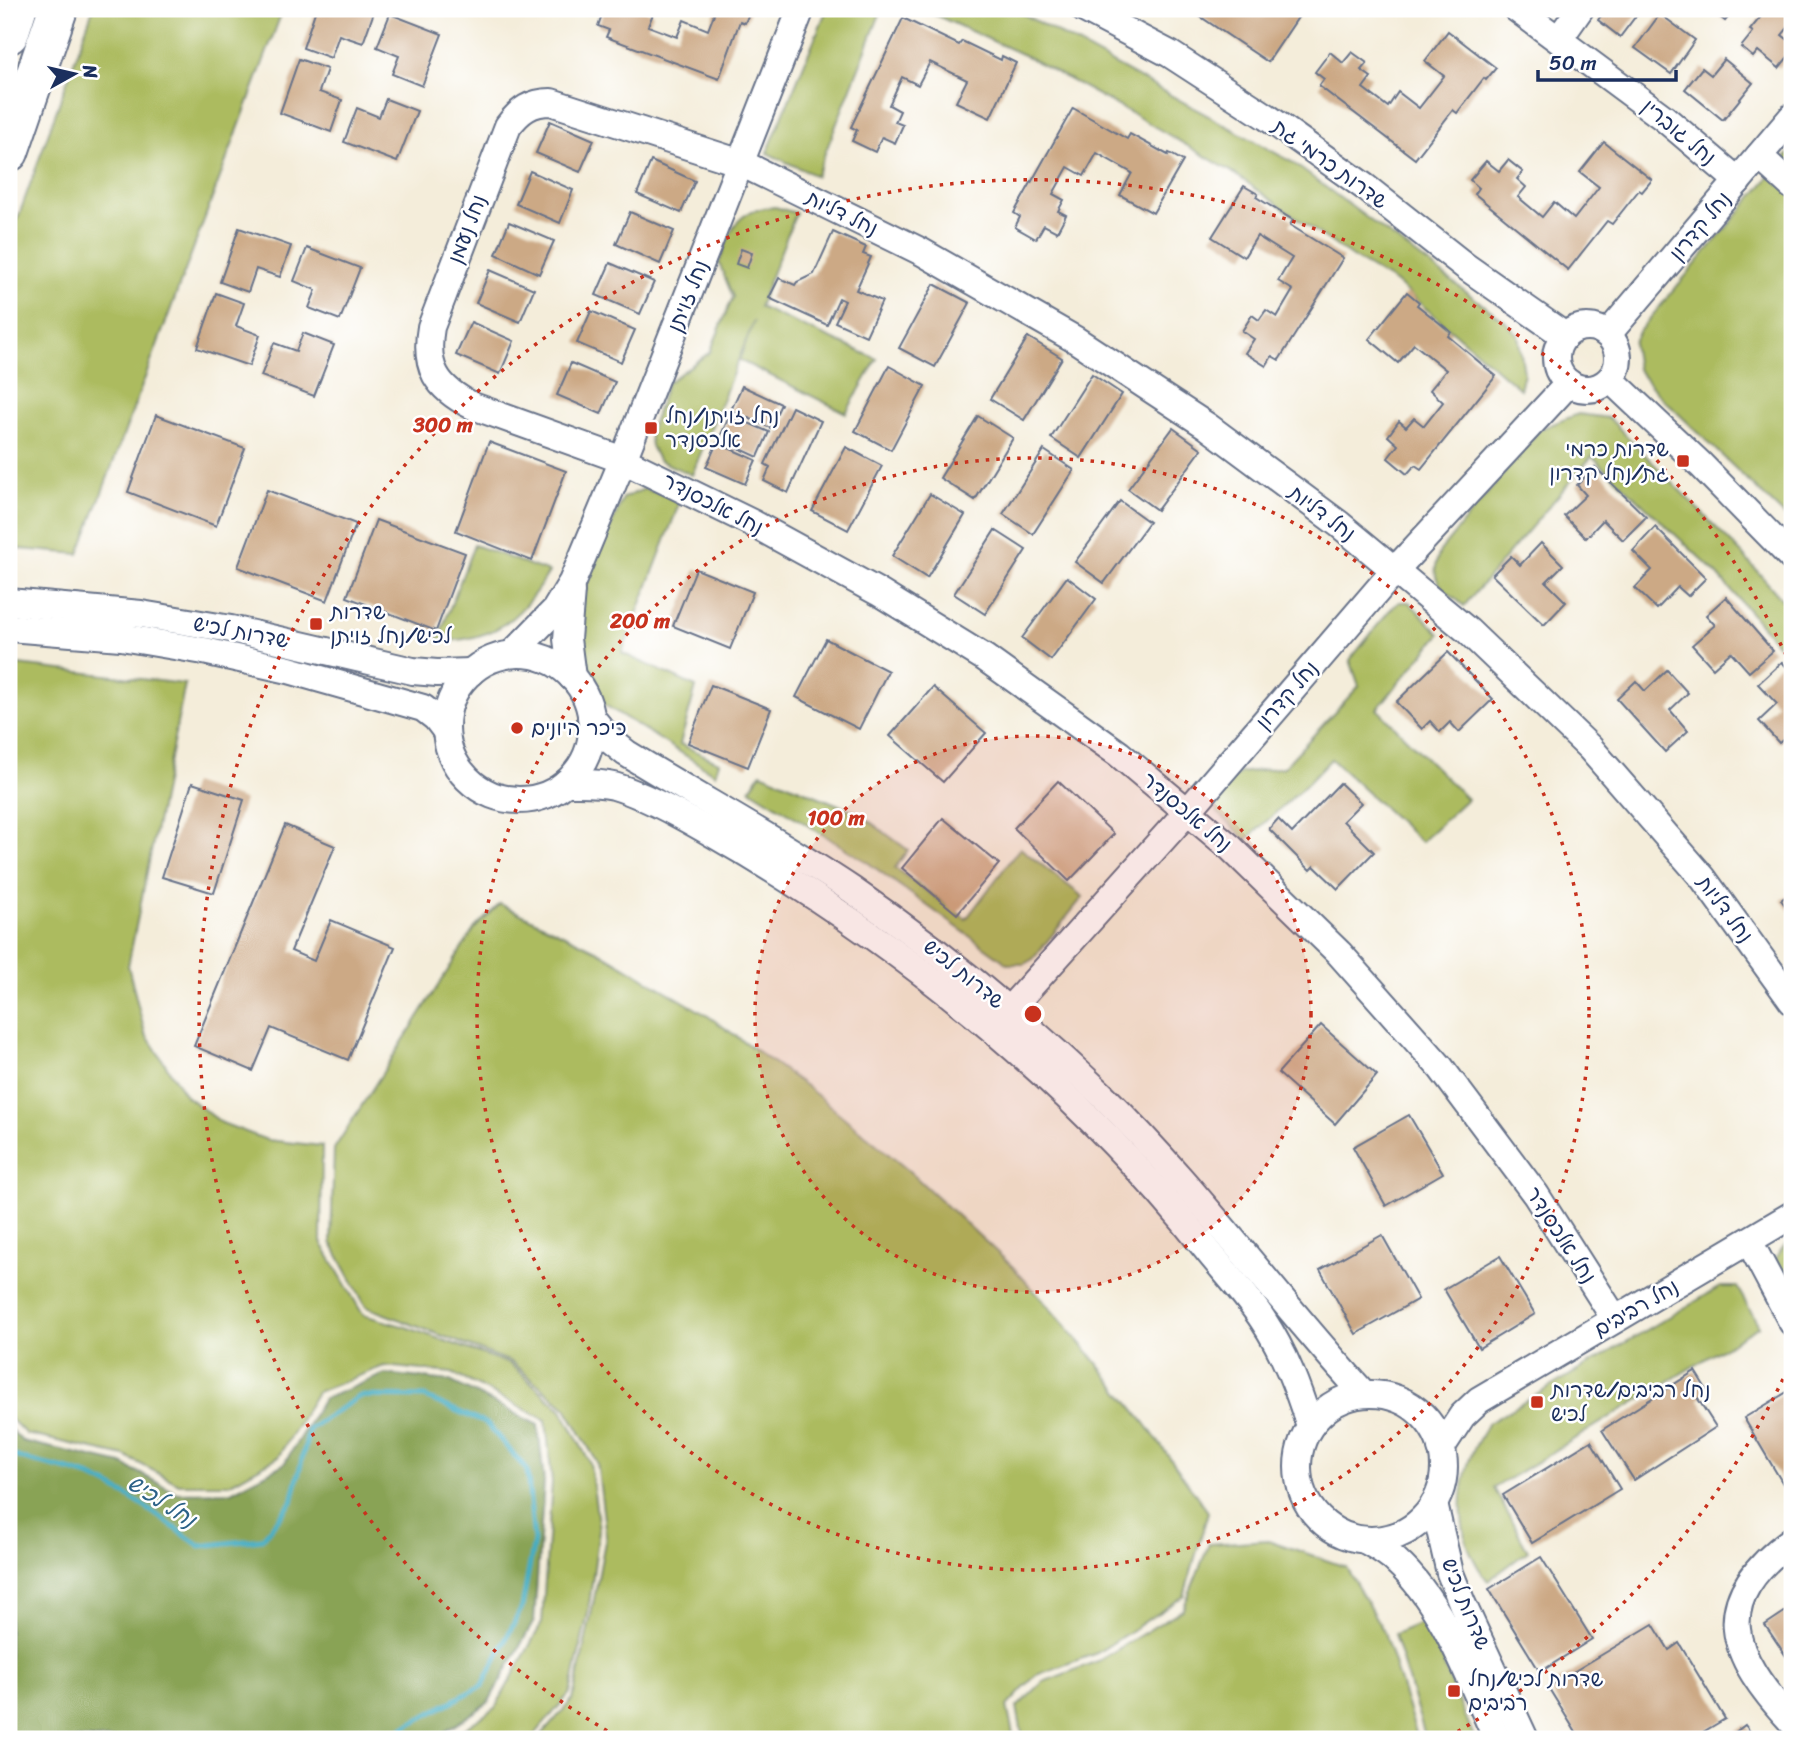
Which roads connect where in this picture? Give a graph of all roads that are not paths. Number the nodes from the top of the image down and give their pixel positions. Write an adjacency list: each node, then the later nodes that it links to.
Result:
1 (17, 9): 7 (highway)
2 (58, 9): 10 (highway)
3 (801, 9): 12 (street, נחל זויתן)
4 (1084, 9): 16 (street, שדרות כרמי גת)
5 (1517, 9): 8 (street, נחל גוברין)
6 (1580, 9): 8 (street)
7 (9, 34)
8 (1559, 39): 13 (street, נחל גוברין)
9 (1792, 117): 11 (street, נחל קדרון)
10 (9, 152)
11 (1759, 156): 13 (street, נחל קדרון); 14 (street)
12 (741, 163): 19 (street, נחל זויתן); 19 (street, נחל נעמן); 21 (street, נחל דליות)
13 (1738, 181): 15 (street, נחל קדרון)
14 (1792, 186)
15 (1608, 334): 16 (street); 17 (street)
16 (1565, 336): 18 (street)
17 (1611, 380): 18 (street); 20 (street)
18 (1569, 383): 21 (street, נחל קדרון)
19 (624, 460): 22 (street, נחל זויתן); 31 (street, נחל אלכסנדר)
20 (1792, 558)
21 (1395, 570): 31 (street, נחל קדרון); 32 (street, נחל דליות)
22 (572, 582): 25 (street, נחל זויתן); 27 (street, נחל זויתן)
23 (9, 602): 26 (street, שדרות לכיש)
24 (9, 628): 29 (street, שדרות לכיש)
25 (512, 654): 26 (street); 27 (street)
26 (471, 672): 29 (street)
27 (572, 677): 28 (street)
28 (591, 717): 30 (street); 33 (street, שדרות לכיש)
29 (446, 731): 30 (street)
30 (566, 783): 41 (street, שדרות לכיש)
31 (1188, 811): 33 (street, נחל קדרון); 36 (street, נחל אלכסנדר)
32 (1792, 1000)
33 (1009, 1010): 38 (street, שדרות לכיש)
34 (1792, 1215): 35 (street, נחל רביבים)
35 (1749, 1241): 36 (street, נחל רביבים); 37 (street)
36 (1615, 1319): 39 (street, נחל רביבים)
37 (1792, 1322)
38 (1364, 1394): 40 (street); 41 (street)
39 (1479, 1400): 40 (street, נחל רביבים); 42 (street, נחל רביבים)
40 (1417, 1410): 42 (street)
41 (1310, 1426): 44 (street)
42 (1441, 1448): 43 (street)
43 (1434, 1504): 44 (street); 48 (street, שדרות לכיש)
44 (1364, 1540): 47 (street, שדרות לכיש)
45 (1792, 1540): 46 (street)
46 (1792, 1721)
47 (1497, 1739)
48 (1525, 1739)

